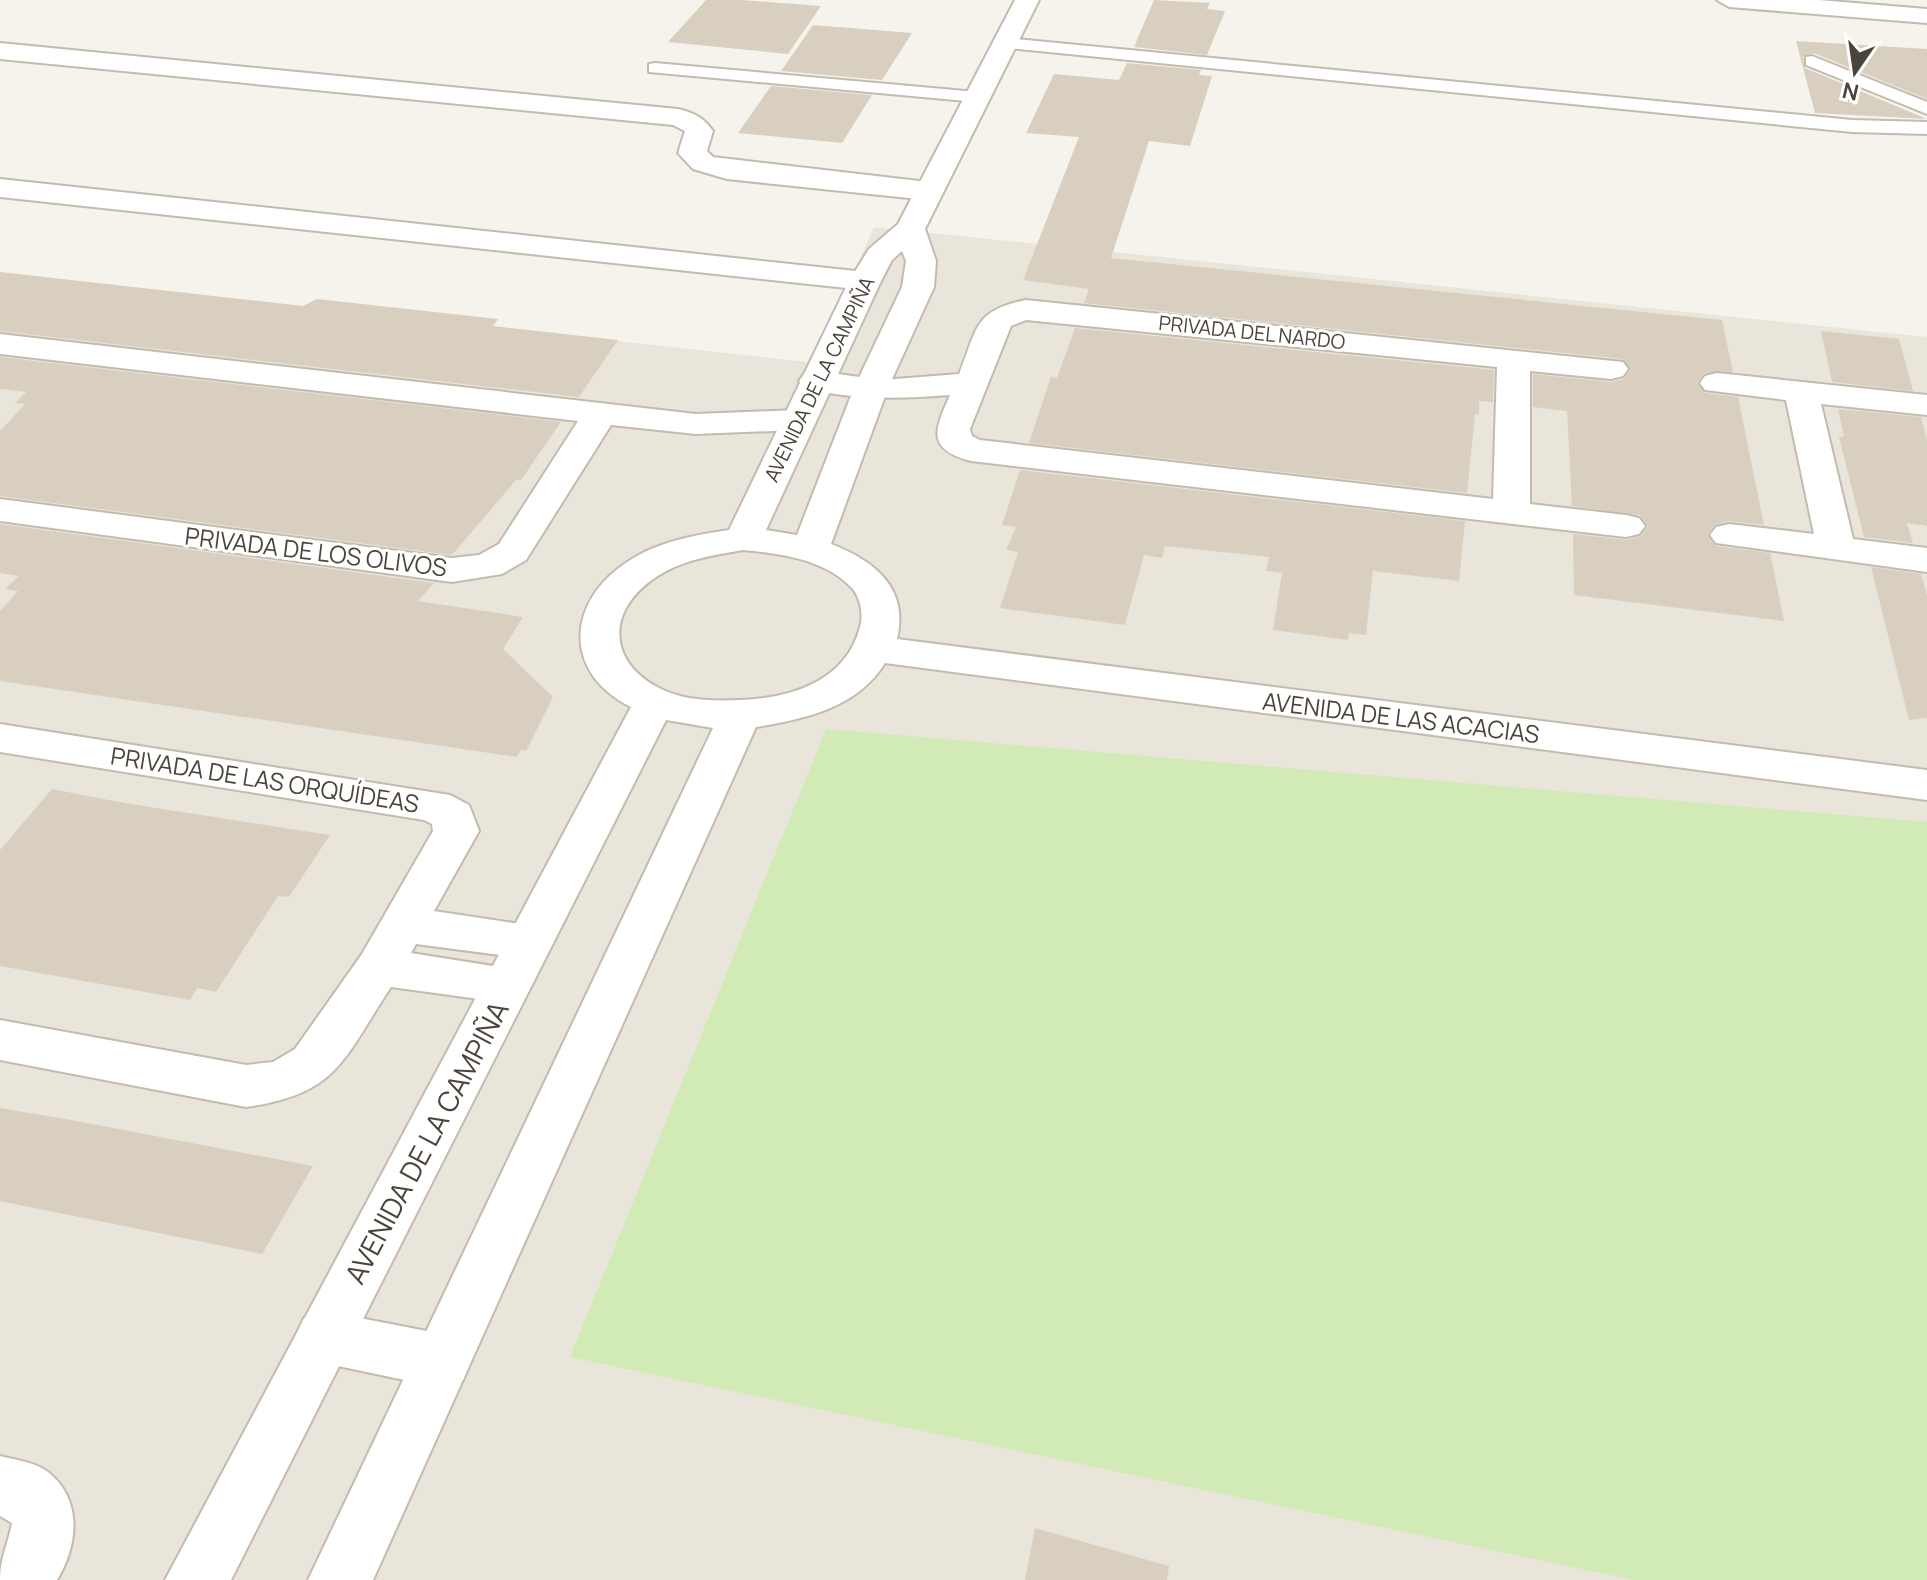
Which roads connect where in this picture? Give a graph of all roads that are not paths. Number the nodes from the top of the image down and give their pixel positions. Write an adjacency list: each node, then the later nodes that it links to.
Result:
1 (1027, 0): 4 (street, AVENIDA DE LA CAMPIÑA)
2 (1729, 0): 3 (street)
3 (1927, 16)
4 (1005, 43): 8 (street, AVENIDA DE LA CAMPIÑA); 10 (lane)
5 (0, 51): 12 (street)
6 (1812, 61): 9 (lane)
7 (655, 68): 8 (lane)
8 (977, 97): 12 (street, AVENIDA DE LA CAMPIÑA)
9 (1927, 109)
10 (1927, 128)
11 (0, 188): 14 (street)
12 (928, 191): 13 (street, AVENIDA DE LA CAMPIÑA)
13 (910, 229): 14 (street, AVENIDA DE LA CAMPIÑA); 16 (street)
14 (865, 281): 15 (street, AVENIDA DE LA CAMPIÑA)
15 (846, 320): 16 (street); 20 (street, AVENIDA DE LA CAMPIÑA)
16 (899, 327): 22 (street)
17 (0, 344): 26 (street)
18 (1514, 359): 19 (street, PRIVADA DEL NARDO); 24 (street, PRIVADA DEL NARDO); 31 (street)
19 (1611, 369)
20 (816, 381): 22 (street); 27 (street, AVENIDA DE LA CAMPIÑA)
21 (1717, 383): 23 (street)
22 (876, 389): 24 (street); 24 (street); 35 (street)
23 (1801, 392): 25 (street); 36 (street)
24 (960, 394): 31 (street)
25 (1927, 405)
26 (601, 412): 28 (street); 30 (street, PRIVADA DE LOS OLIVOS)
27 (798, 420): 28 (street); 29 (street, AVENIDA DE LA CAMPIÑA)
28 (696, 424): 29 (street)
29 (783, 452): 34 (street, AVENIDA DE LA CAMPIÑA)
30 (0, 510)
31 (1511, 513): 32 (street)
32 (1626, 526)
33 (1729, 535): 36 (street)
34 (743, 539): 35 (street); 39 (street)
35 (811, 547): 38 (street)
36 (1836, 549): 37 (street)
37 (1927, 560)
38 (875, 649): 40 (street); 42 (street, AVENIDA DE LAS ACACIAS)
39 (654, 703): 40 (street); 44 (street, AVENIDA DE LA CAMPIÑA)
40 (740, 716): 48 (street)
41 (0, 738): 43 (street, PRIVADA DE LAS ORQUÍDEAS)
42 (1927, 785)
43 (404, 925): 44 (street); 45 (street, PRIVADA DE LAS ORQUÍDEAS)
44 (519, 963): 45 (street); 47 (street, AVENIDA DE LA CAMPIÑA)
45 (379, 967): 46 (street, PRIVADA DE LAS ORQUÍDEAS)
46 (0, 1040)
47 (324, 1337): 48 (street); 51 (street, AVENIDA DE LA CAMPIÑA)
48 (442, 1361): 52 (street)
49 (0, 1486): 50 (street)
50 (22, 1580)
51 (197, 1580)
52 (340, 1580)

